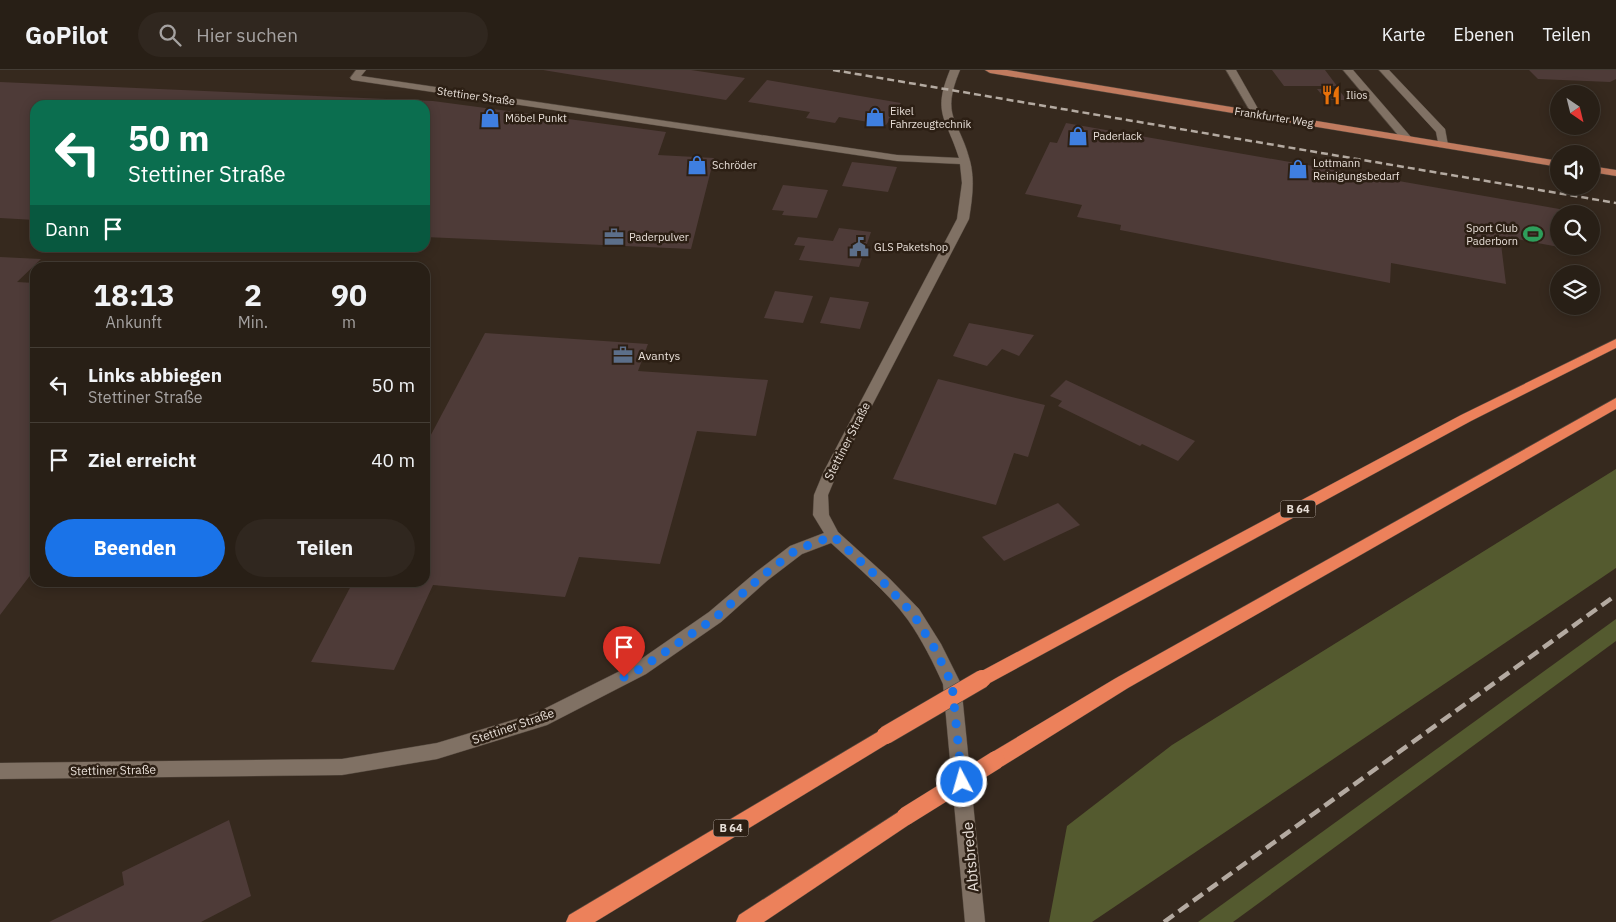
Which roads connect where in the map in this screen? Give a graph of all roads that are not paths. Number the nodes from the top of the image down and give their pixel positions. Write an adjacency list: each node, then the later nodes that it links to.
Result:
1 (361, 70): 10 (street, Stettiner Straße)
2 (955, 70): 10 (street, Stettiner Straße)
3 (990, 70): 7 (main road, Frankfurter Weg)
4 (1231, 70): 7 (street)
5 (1348, 70): 8 (street)
6 (1384, 70): 9 (street)
7 (1256, 114): 8 (main road, Frankfurter Weg)
8 (1407, 139): 9 (main road, Frankfurter Weg)
9 (1443, 145): 11 (main road, Frankfurter Weg)
10 (965, 162): 16 (street, Stettiner Straße)
11 (1550, 163)
12 (1600, 170): 13 (main road)
13 (1616, 173)
14 (1616, 343): 18 (highway, B 64, bridge)
15 (1616, 403): 19 (highway, bridge)
16 (833, 536): 17 (street, Stettiner Straße); 20 (street, Abtsbrede)
17 (0, 771)
18 (576, 922)
19 (746, 922)
20 (975, 922)

